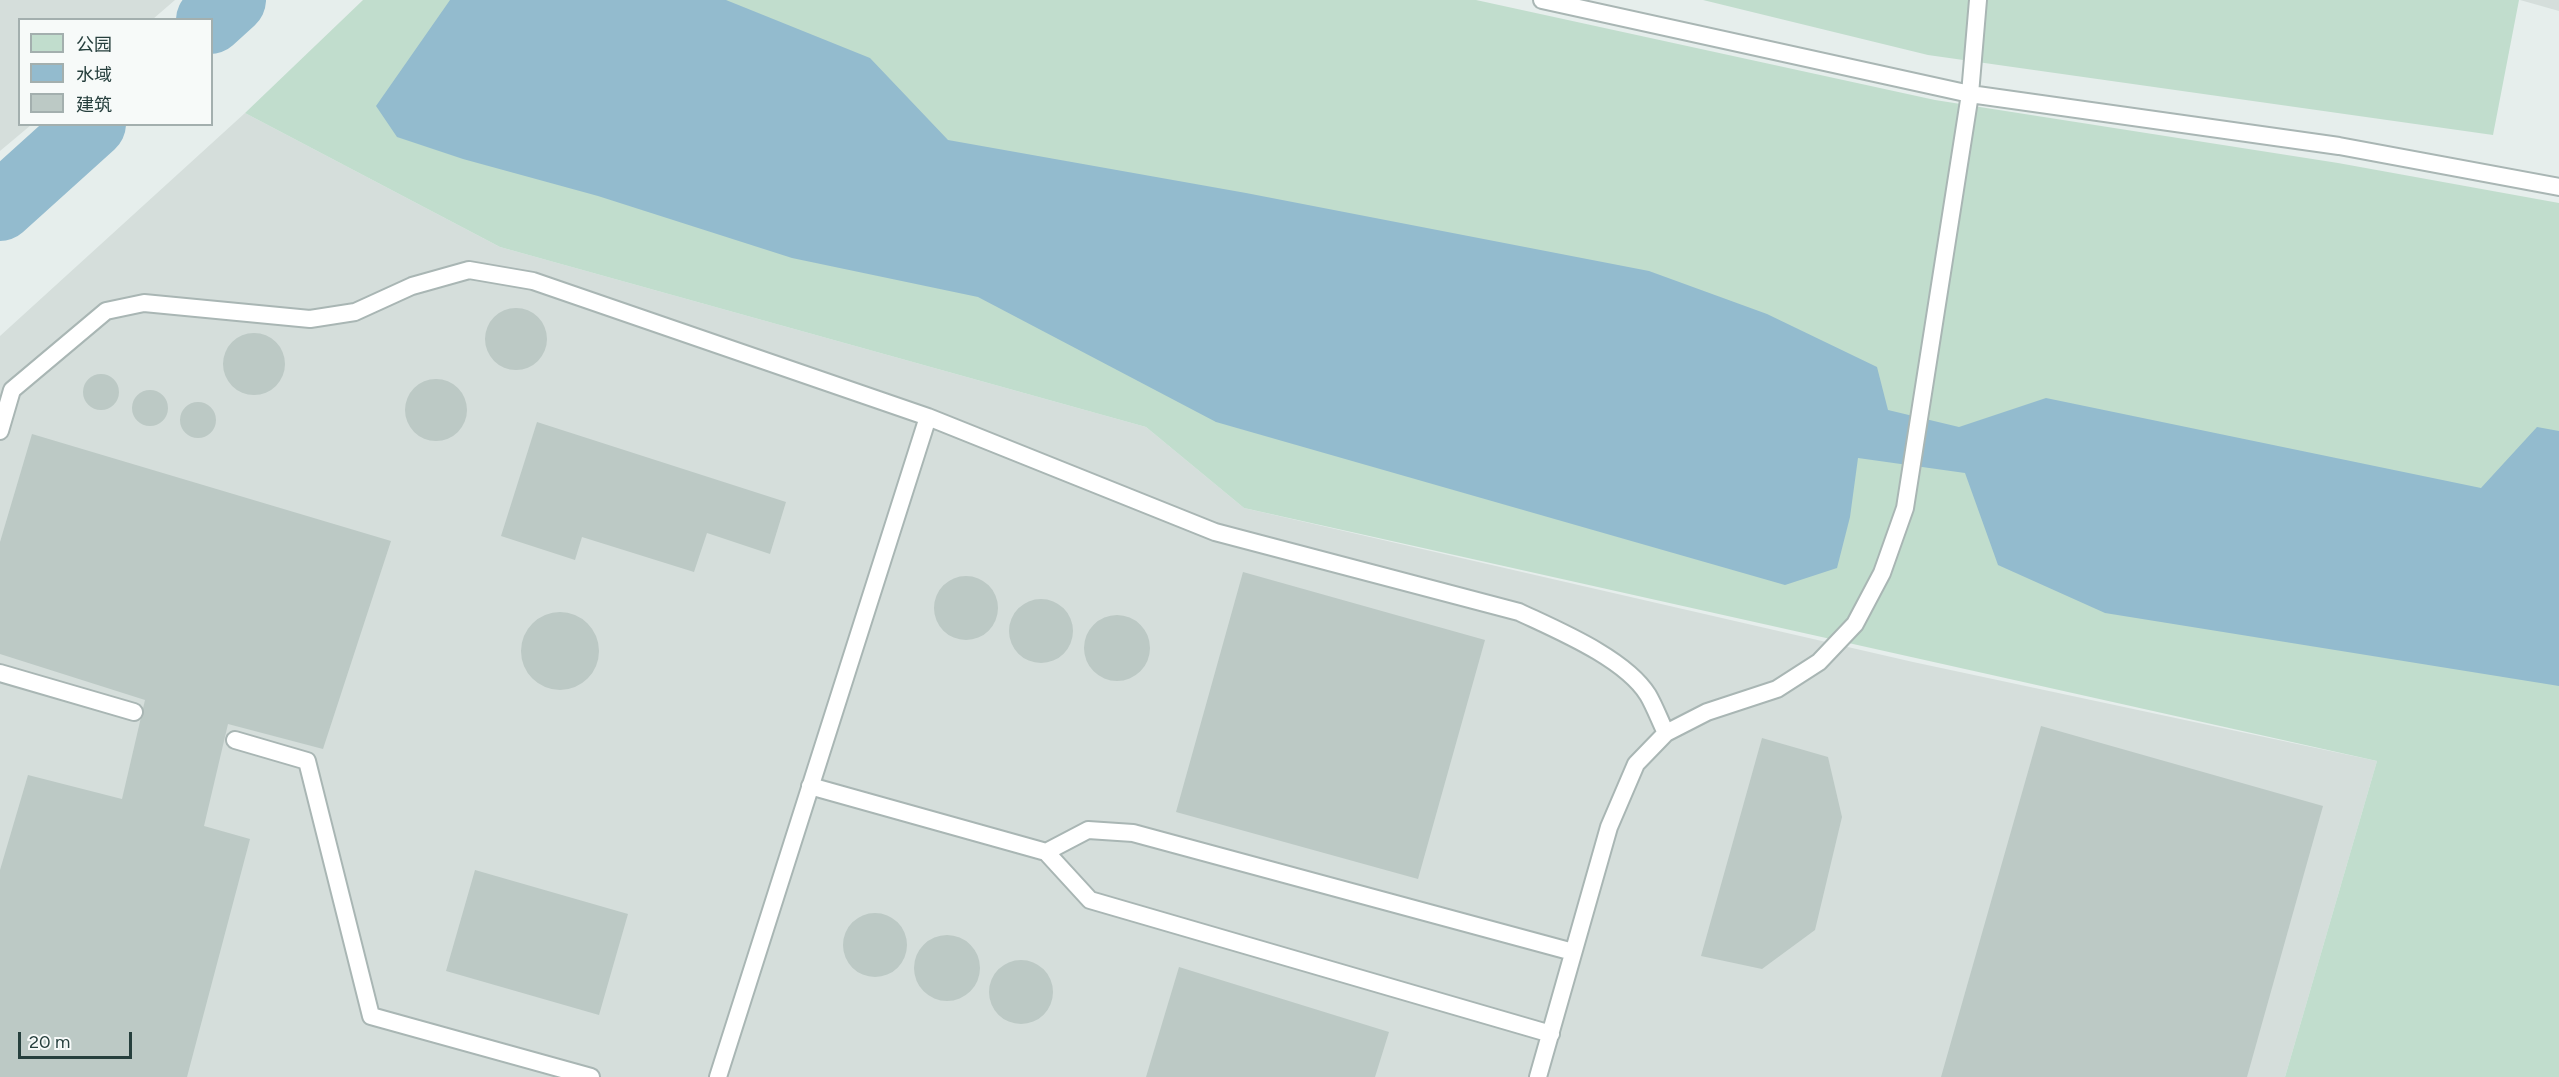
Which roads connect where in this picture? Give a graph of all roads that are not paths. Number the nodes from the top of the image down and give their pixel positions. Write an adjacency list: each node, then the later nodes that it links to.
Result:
1 (1542, 0): 3 (lane)
2 (1978, 0): 3 (lane)
3 (1970, 94): 4 (lane); 9 (lane)
4 (2559, 187)
5 (928, 417): 6 (lane); 9 (lane); 11 (lane)
6 (0, 431)
7 (0, 673): 8 (lane)
8 (134, 712)
9 (1666, 733): 13 (lane)
10 (235, 740): 15 (lane)
11 (810, 786): 12 (lane); 16 (lane)
12 (1046, 852): 13 (lane); 14 (lane)
13 (1573, 952): 14 (lane)
14 (1551, 1034): 17 (lane)
15 (591, 1077)
16 (718, 1077)
17 (1538, 1077)

